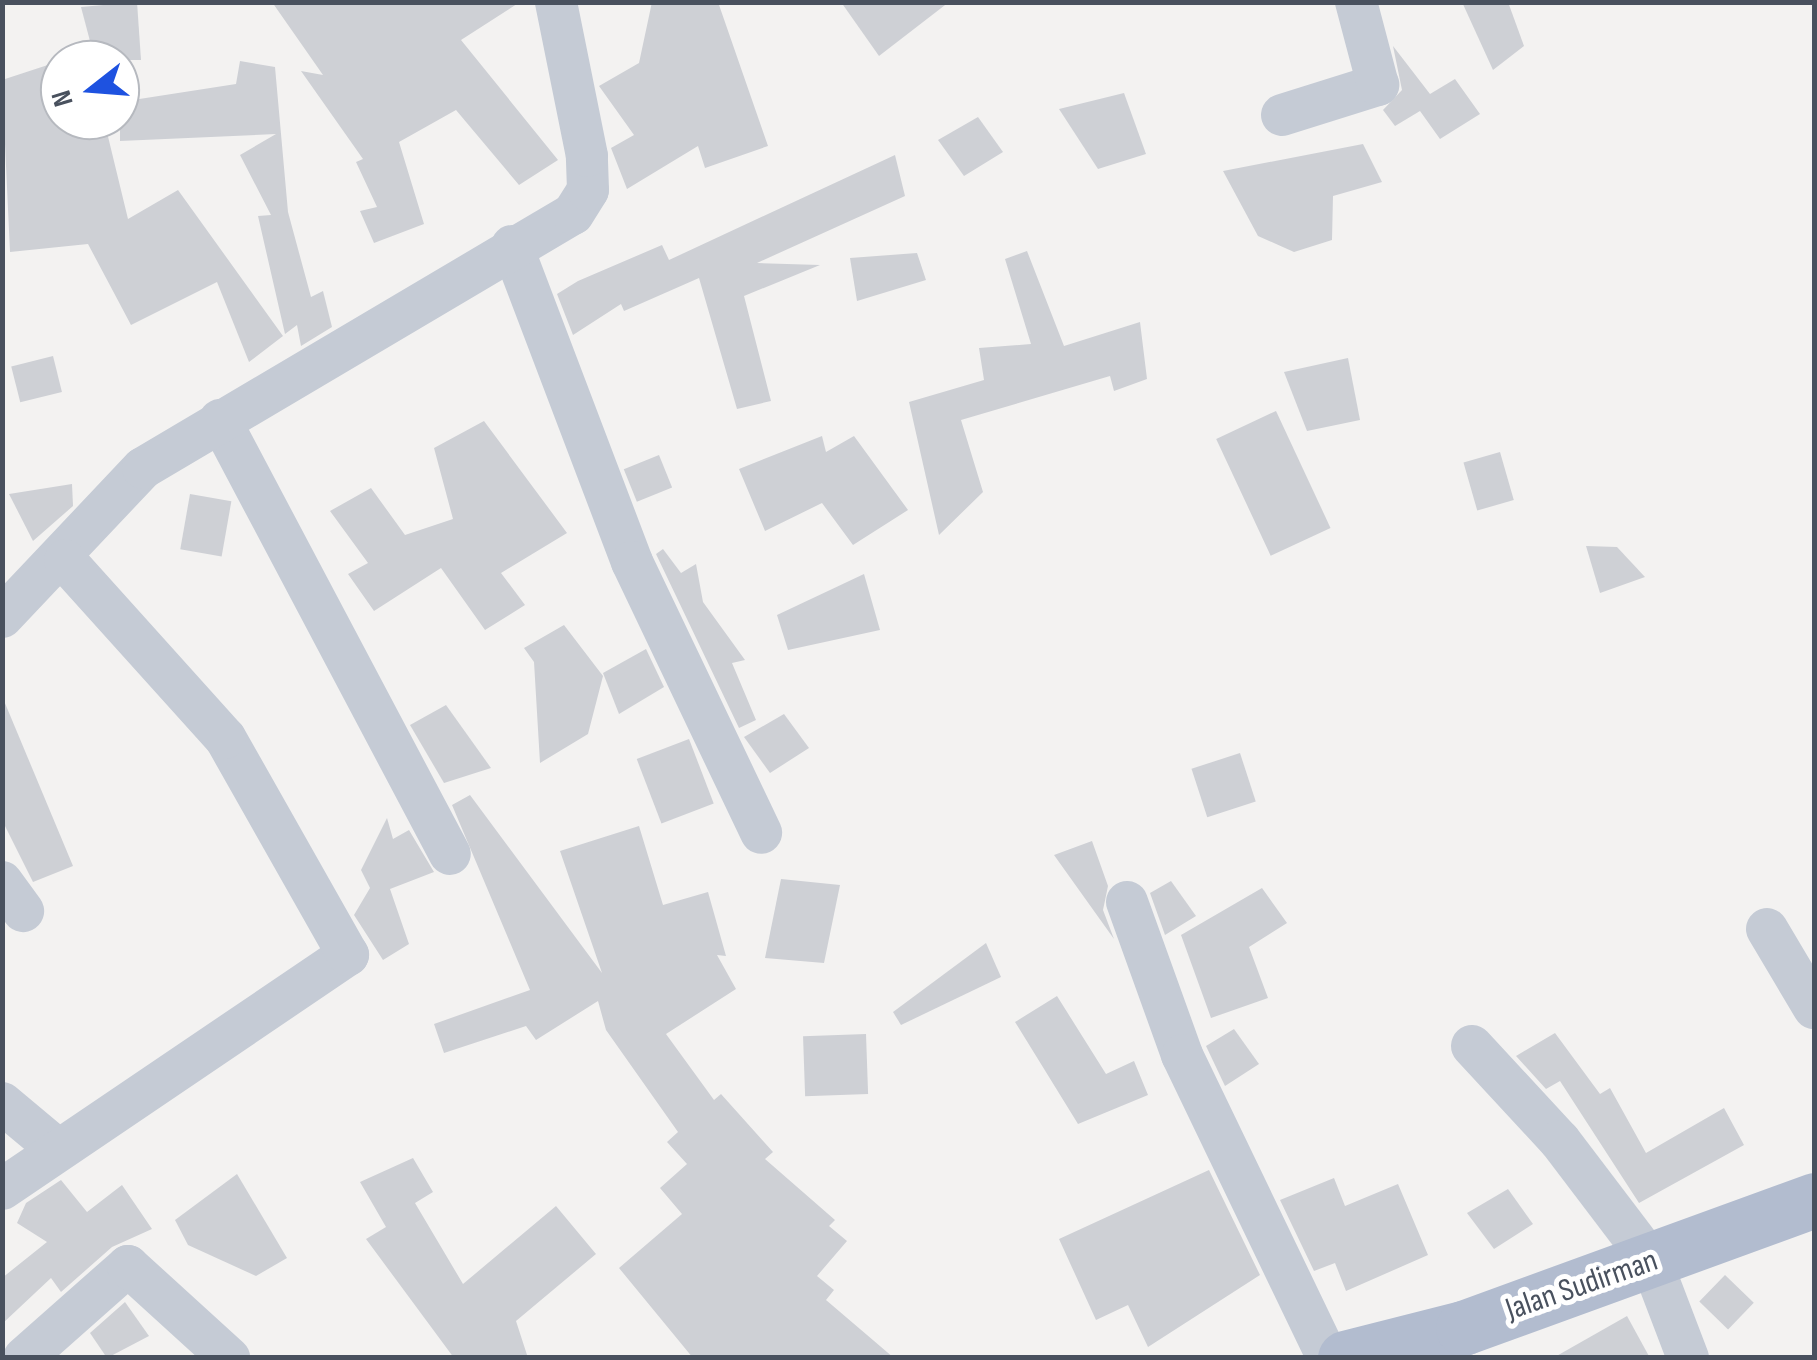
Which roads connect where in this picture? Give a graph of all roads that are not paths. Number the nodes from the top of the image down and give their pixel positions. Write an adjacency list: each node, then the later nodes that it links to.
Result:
1 (556, 2): 4 (street)
2 (1356, 2): 3 (street)
3 (1282, 115)
4 (512, 246): 5 (street); 8 (street)
5 (220, 420): 6 (street); 9 (street)
6 (65, 560): 7 (street); 15 (street)
7 (2, 617)
8 (761, 834)
9 (450, 854)
10 (1127, 902): 22 (street)
11 (1767, 929): 12 (street)
12 (1814, 1008)
13 (1472, 1046): 18 (street)
14 (2, 1103): 15 (street)
15 (56, 1148): 16 (street)
16 (2, 1190)
17 (1814, 1200): 18 (main road, Jalan Sudirman)
18 (1651, 1261): 19 (main road, Jalan Sudirman); 24 (street)
19 (1467, 1343): 23 (main road, Jalan Sudirman)
20 (24, 1358): 21 (street)
21 (229, 1358)
22 (1328, 1358)
23 (1346, 1358)
24 (1688, 1358)

